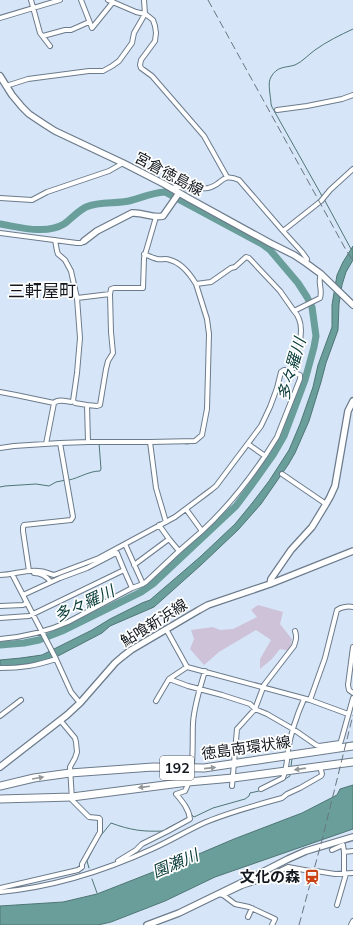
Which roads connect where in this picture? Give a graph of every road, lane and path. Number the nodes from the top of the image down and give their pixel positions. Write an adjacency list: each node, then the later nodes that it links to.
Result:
1 (31, 0): 6 (street)
2 (60, 0): 6 (street)
3 (81, 0): 9 (street)
4 (144, 0): 7 (street)
5 (111, 1): 7 (street); 9 (street)
6 (33, 8): 8 (street); 10 (street)
7 (145, 14): 13 (street); 18 (street)
8 (0, 18)
9 (89, 22): 10 (street)
10 (43, 36): 11 (street)
11 (50, 46)
12 (0, 76): 13 (main road, 宮倉徳島線)
13 (6, 86): 16 (main road, 宮倉徳島線)
14 (353, 95): 15 (street)
15 (278, 110)
16 (123, 163): 19 (main road, 宮倉徳島線); 21 (street)
17 (353, 169): 23 (street)
18 (227, 177): 19 (street); 23 (street)
19 (172, 188): 20 (main road, 宮倉徳島線)
20 (178, 194): 22 (main road); 28 (main road, 宮倉徳島線)
21 (0, 198)
22 (156, 217): 26 (main road); 27 (street)
23 (283, 231): 28 (street)
24 (0, 232): 25 (street)
25 (55, 240): 26 (street); 32 (street)
26 (84, 241)
27 (144, 254): 30 (street); 31 (street)
28 (306, 262): 29 (main road, 宮倉徳島線)
29 (321, 274): 33 (main road, 宮倉徳島線); 34 (street)
30 (196, 284): 34 (street); 42 (street)
31 (110, 294): 32 (street); 40 (street)
32 (77, 298): 37 (street)
33 (353, 305)
34 (294, 311): 35 (street)
35 (291, 372): 45 (street); 47 (street)
36 (0, 392): 39 (street)
37 (73, 401): 39 (street); 40 (street)
38 (353, 401): 49 (main road)
39 (54, 403): 44 (street)
40 (87, 405): 41 (street)
41 (88, 442): 42 (street); 43 (street)
42 (150, 442): 51 (street)
43 (60, 443): 44 (street); 60 (street)
44 (46, 444): 46 (street)
45 (248, 444): 47 (street); 50 (street)
46 (0, 448)
47 (265, 456): 53 (street)
48 (282, 474): 49 (street)
49 (326, 504): 65 (main road)
50 (186, 508): 51 (street); 53 (street)
51 (166, 522): 52 (street)
52 (159, 525): 54 (street); 55 (street)
53 (202, 531): 56 (street)
54 (169, 539): 56 (street); 58 (street)
55 (125, 544): 58 (street); 60 (street)
56 (179, 551): 64 (street)
57 (353, 551): 65 (main road, 鮎喰新浜線)
58 (134, 564): 64 (street)
59 (124, 570): 63 (street); 66 (street); 71 (street)
60 (29, 571): 62 (street)
61 (0, 575): 62 (street)
62 (13, 575): 63 (street); 67 (street)
63 (51, 582): 67 (street)
64 (143, 584): 66 (street)
65 (270, 584): 73 (main road, 鮎喰新浜線)
66 (132, 588): 75 (street)
67 (23, 595): 68 (street)
68 (27, 603): 69 (street); 71 (street)
69 (0, 606)
70 (353, 607): 89 (street)
71 (33, 614): 72 (street); 75 (street)
72 (0, 618)
73 (166, 630): 79 (street); 91 (main road, 鮎喰新浜線)
74 (295, 631): 83 (street)
75 (42, 633): 76 (street); 78 (street)
76 (0, 639)
77 (353, 647): 85 (street)
78 (56, 658): 80 (street); 91 (street)
79 (187, 666): 81 (street); 82 (street)
80 (0, 668)
81 (205, 671): 83 (street); 84 (street)
82 (169, 679): 84 (street); 90 (street)
83 (263, 687): 87 (street); 92 (street)
84 (200, 689): 92 (street); 103 (street)
85 (353, 693)
86 (353, 698): 93 (street)
87 (304, 699): 89 (street); 96 (street)
88 (21, 700): 94 (street)
89 (310, 700): 93 (street)
90 (156, 701)
91 (80, 702): 95 (main road, 鮎喰新浜線)
92 (255, 709): 96 (street); 100 (street)
93 (348, 714): 96 (street)
94 (0, 716)
95 (60, 720): 102 (main road, 鮎喰新浜線); 105 (street)
96 (293, 729): 98 (street)
97 (353, 746): 98 (highway, 徳島南環状線 / 192)
98 (288, 756): 100 (highway, 徳島南環状線 / 192); 104 (street)
99 (353, 762): 101 (highway, 徳島南環状線 / 192)
100 (235, 764): 103 (highway, 徳島南環状線 / 192, one-way to 100); 106 (street)
101 (320, 766): 104 (highway, 徳島南環状線 / 192, one-way to 104); 117 (street)
102 (0, 767)
103 (191, 768): 105 (highway, 徳島南環状線 / 192); 107 (street)
104 (286, 771): 106 (highway, 徳島南環状線 / 192); 110 (street)
105 (70, 773): 108 (highway, 徳島南環状線 / 192, one-way to 105); 111 (street)
106 (233, 778): 107 (highway, 徳島南環状線 / 192); 109 (street)
107 (188, 782): 111 (highway, 徳島南環状線 / 192, one-way to 111); 117 (street)
108 (0, 786)
109 (232, 786)
110 (260, 789)
111 (72, 797): 112 (highway, 徳島南環状線 / 192); 122 (street)
112 (0, 799)
113 (353, 837): 124 (main road)
114 (332, 850): 115 (street)
115 (344, 852): 116 (street); 121 (street)
116 (353, 852)
117 (115, 864): 123 (street)
118 (310, 871): 124 (street)
119 (316, 871): 121 (street)
120 (353, 873): 121 (street)
121 (345, 874): 125 (street)
122 (0, 888)
123 (0, 892)
124 (221, 894): 126 (street); 129 (main road)
125 (337, 905)
126 (252, 908): 127 (street); 130 (street)
127 (248, 917)
128 (353, 921): 131 (street)
129 (147, 925)
130 (272, 925)
131 (351, 925)

